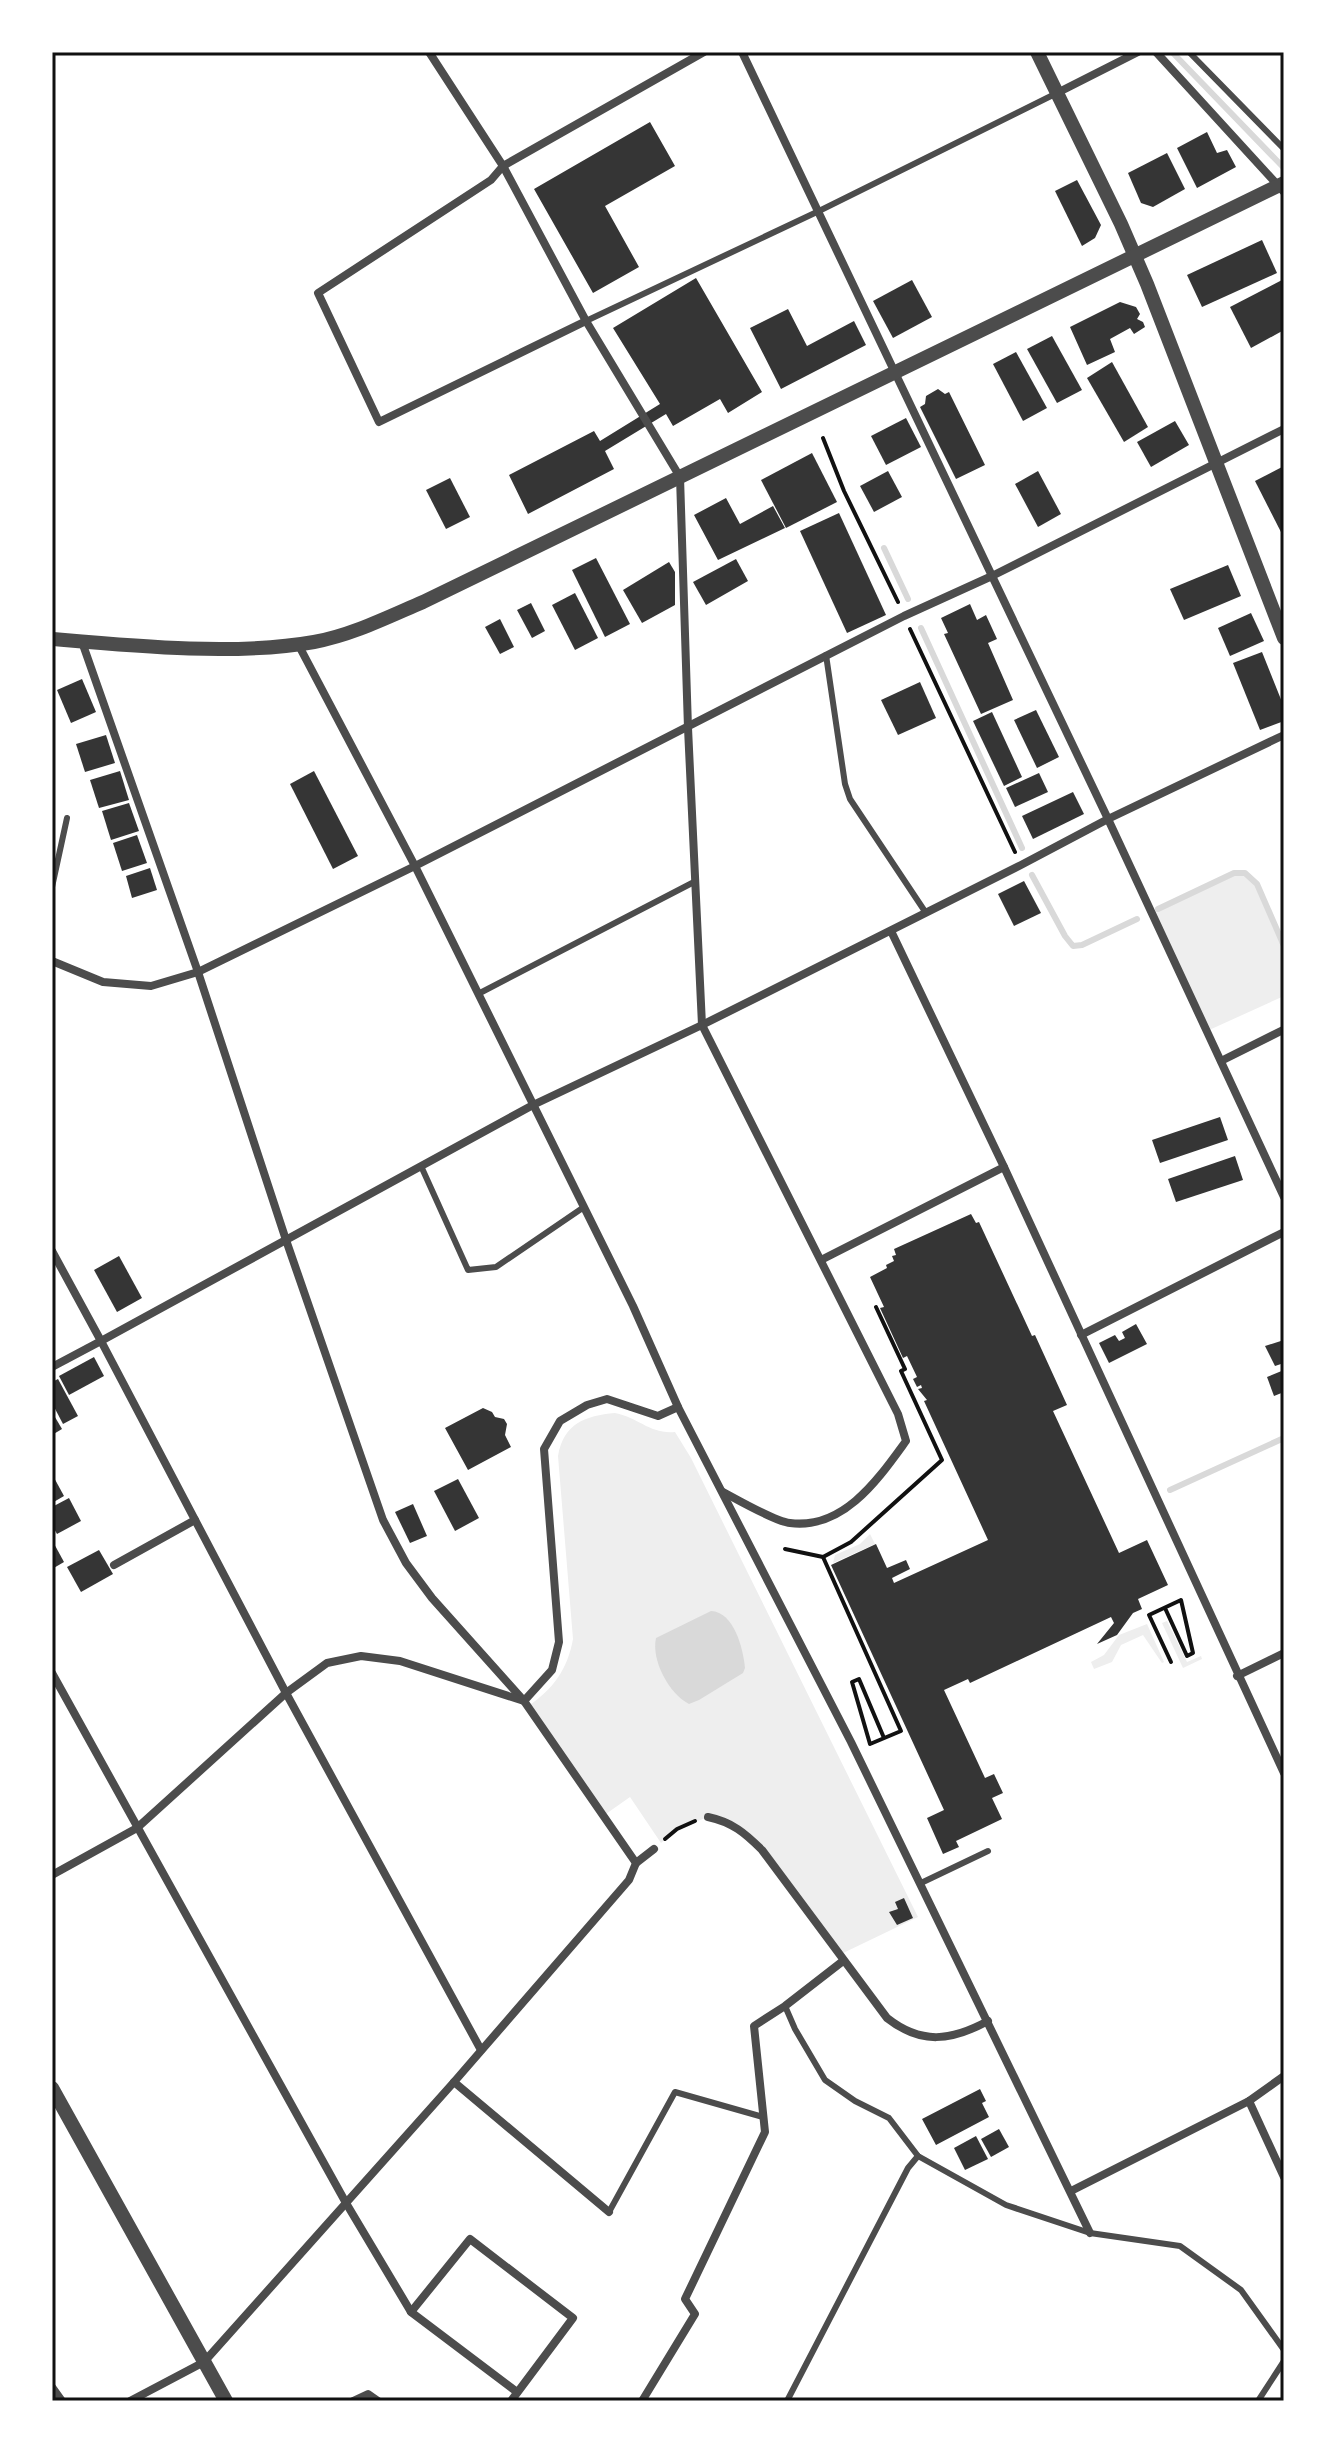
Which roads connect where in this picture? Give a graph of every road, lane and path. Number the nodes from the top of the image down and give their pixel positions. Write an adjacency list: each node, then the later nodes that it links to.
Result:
1 (429, 52): 11 (street)
2 (704, 52): 8 (street)
3 (742, 52): 13 (street)
4 (1037, 52): 9 (street)
5 (1138, 52): 9 (street)
6 (1156, 52): 12 (street)
7 (1189, 52): 10 (lane)
8 (686, 56): 11 (street)
9 (1057, 93): 13 (lane); 14 (street)
10 (1284, 149)
11 (503, 166): 15 (street); 15 (street)
12 (1282, 186): 14 (street)
13 (819, 211): 15 (lane); 16 (street)
14 (1135, 255): 16 (street); 19 (street)
15 (586, 321): 20 (street)
16 (895, 372): 20 (street); 21 (street)
17 (1284, 429): 19 (street)
18 (823, 438): 22 (path)
19 (1218, 462): 21 (street); 23 (street)
20 (680, 477): 26 (street); 28 (street)
21 (992, 576): 22 (street); 31 (street)
22 (904, 616): 27 (street); 32 (path)
23 (1284, 638)
24 (52, 639): 25 (street)
25 (82, 642): 26 (street); 39 (street)
26 (297, 644): 33 (street)
27 (826, 655): 28 (street); 36 (lane)
28 (688, 728): 33 (street); 34 (street)
29 (1284, 735): 31 (street)
30 (67, 818): 35 (lane)
31 (1108, 819): 32 (street); 43 (street)
32 (1021, 865): 36 (street)
33 (415, 866): 39 (street); 40 (street)
34 (694, 882): 40 (lane); 41 (street)
35 (52, 887)
36 (926, 913): 37 (street)
37 (891, 931): 41 (street); 46 (street)
38 (52, 961): 39 (street)
39 (198, 972): 50 (street)
40 (478, 994): 44 (street)
41 (702, 1025): 44 (street); 52 (street)
42 (1283, 1030): 43 (street)
43 (1221, 1061): 47 (street)
44 (533, 1105): 45 (street); 48 (street)
45 (421, 1166): 48 (lane); 50 (street)
46 (1004, 1167): 52 (street); 53 (street)
47 (1284, 1197)
48 (584, 1207): 56 (street)
49 (1284, 1232): 53 (street)
50 (286, 1240): 54 (street); 67 (street)
51 (52, 1251): 54 (street)
52 (821, 1260): 57 (street)
53 (1081, 1335): 65 (street)
54 (101, 1341): 55 (street); 58 (street)
55 (52, 1367)
56 (678, 1407): 57 (street); 67 (street)
57 (722, 1492): 76 (street)
58 (195, 1520): 60 (street); 66 (street)
59 (785, 1549): 68 (path)
60 (114, 1565)
61 (1165, 1608): 61 (path); 63 (path)
62 (1284, 1653): 65 (street)
63 (1171, 1662)
64 (52, 1673): 71 (street)
65 (1237, 1676): 69 (street)
66 (286, 1693): 67 (street); 71 (street); 80 (street)
67 (524, 1701): 74 (street)
68 (884, 1738): 68 (path)
69 (1284, 1773)
70 (708, 1817): 72 (path); 77 (street)
71 (137, 1828): 75 (street); 89 (street)
72 (654, 1849): 74 (street)
73 (988, 1851): 76 (lane)
74 (636, 1863): 80 (street)
75 (52, 1875)
76 (921, 1883): 79 (street)
77 (843, 1961): 78 (street); 79 (street)
78 (785, 2006): 85 (street); 86 (lane)
79 (988, 2021): 88 (street)
80 (481, 2050): 82 (street)
81 (1284, 2076): 84 (street)
82 (454, 2082): 89 (street); 90 (street)
83 (52, 2088): 95 (street)
84 (1249, 2101): 87 (street); 88 (street)
85 (763, 2117): 90 (lane); 104 (street)
86 (918, 2156): 91 (lane); 105 (lane)
87 (1284, 2177)
88 (1071, 2191): 91 (street)
89 (346, 2203): 92 (street); 95 (street)
90 (609, 2212)
91 (1090, 2233): 93 (lane)
92 (411, 2312): 97 (street); 97 (street)
93 (1284, 2350)
94 (1284, 2361): 106 (lane)
95 (204, 2362): 99 (street); 100 (street)
96 (52, 2387): 98 (street)
97 (517, 2392): 103 (street)
98 (62, 2401)
99 (130, 2401)
100 (226, 2401)
101 (353, 2401): 102 (street)
102 (378, 2401)
103 (511, 2401)
104 (642, 2401)
105 (787, 2401)
106 (1258, 2401)

